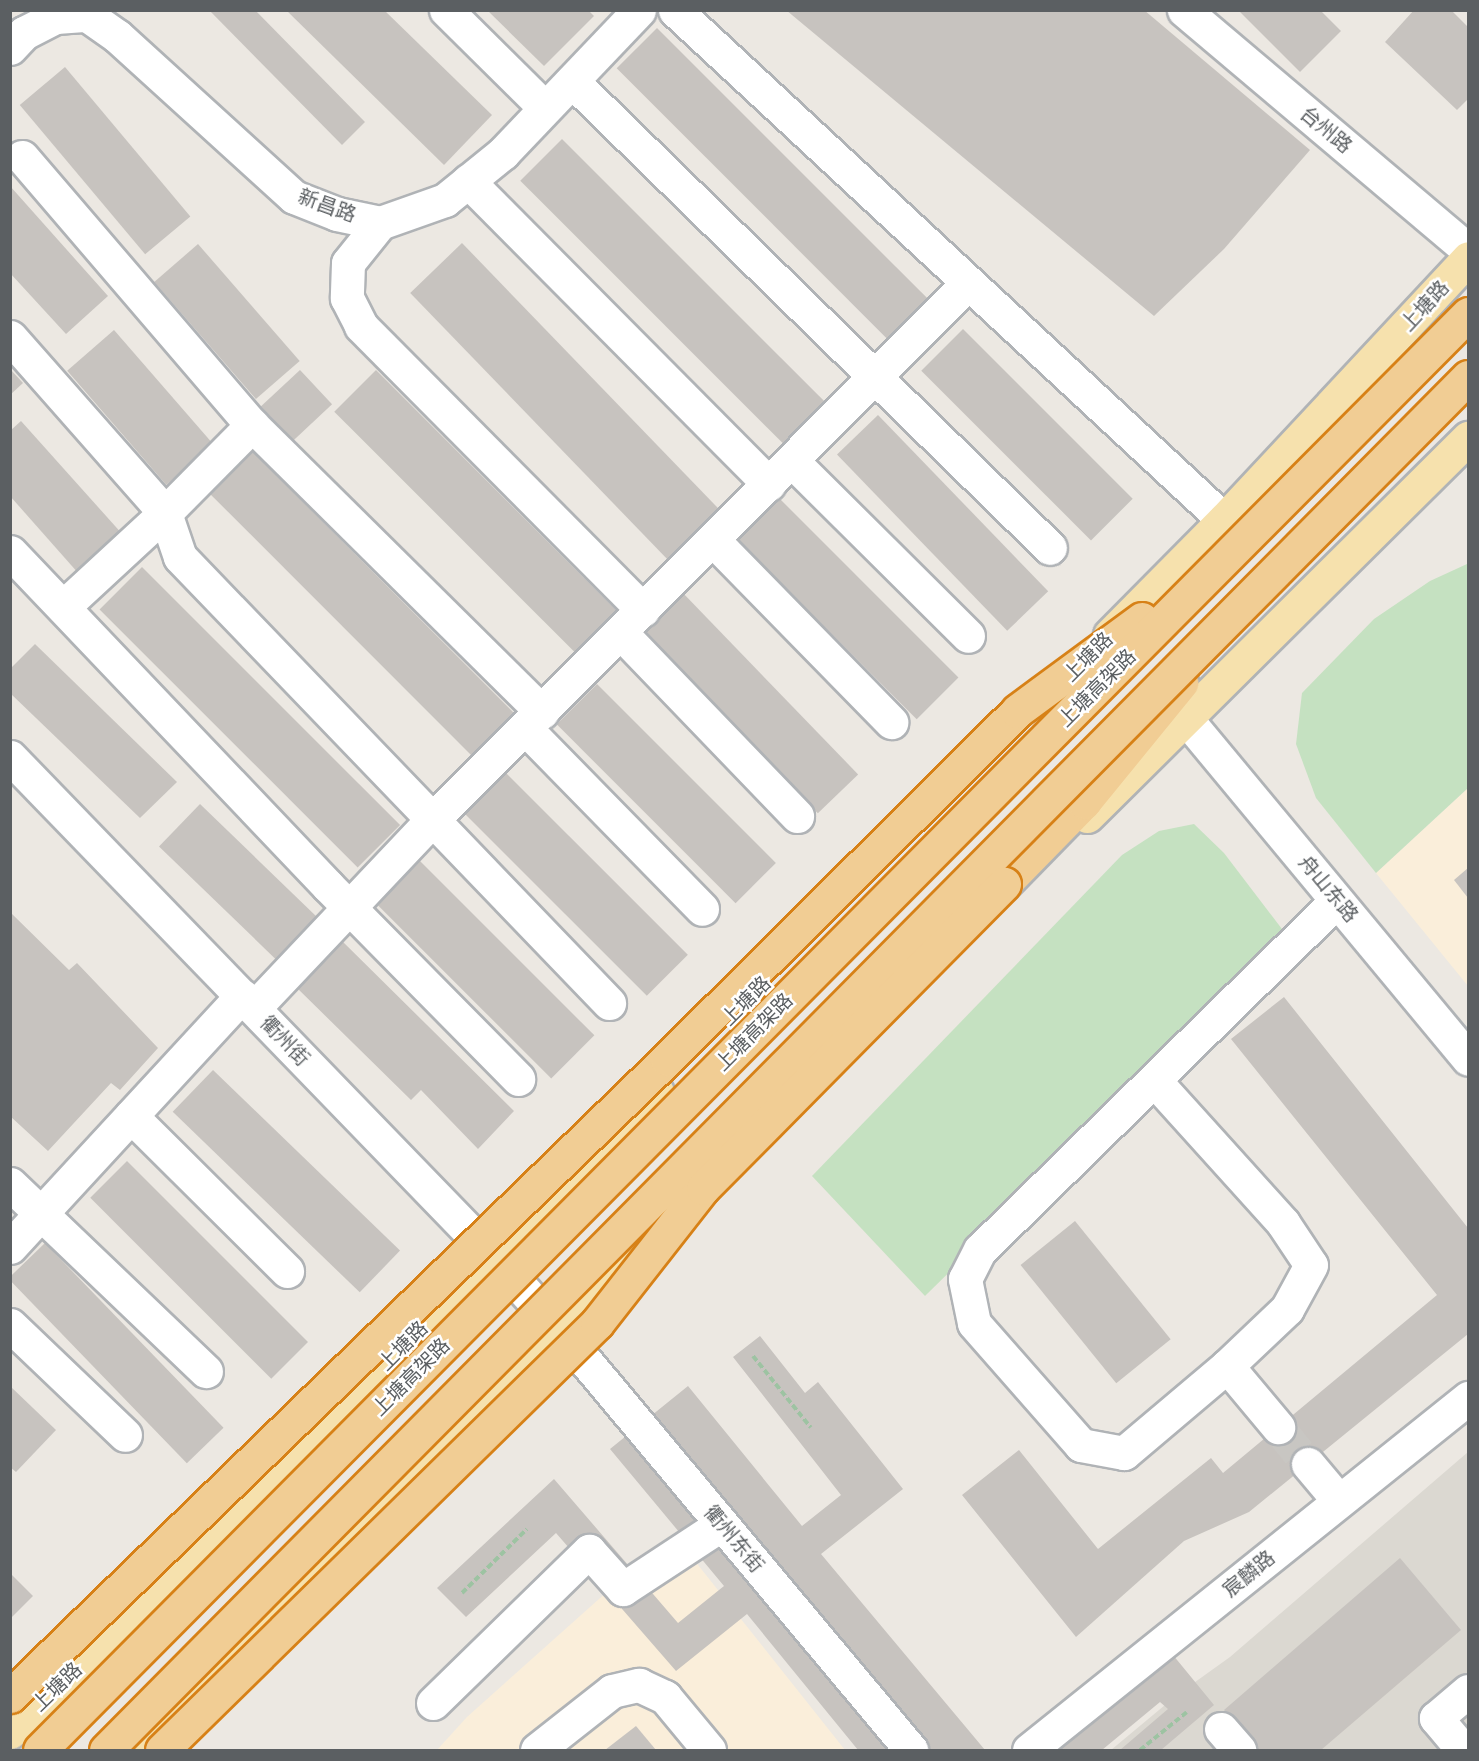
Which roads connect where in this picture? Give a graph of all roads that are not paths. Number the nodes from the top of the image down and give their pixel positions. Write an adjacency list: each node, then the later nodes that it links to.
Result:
1 (446, 10): 7 (street)
2 (639, 10): 6 (street, 新昌路)
3 (675, 10): 13 (street)
4 (1184, 10): 11 (street, 台州路)
5 (10, 48): 10 (street, 新昌路)
6 (572, 81): 7 (street, 新昌路); 16 (street)
7 (545, 108): 9 (street, 新昌路)
8 (22, 157): 18 (street)
9 (468, 181): 10 (street, 新昌路); 21 (street)
10 (380, 223): 30 (street)
11 (1468, 250)
12 (1468, 258): 23 (main road, 上塘路)
13 (968, 283): 16 (street); 23 (street)
14 (1468, 314): 27 (highway, 上塘高架路, bridge)
15 (10, 337): 22 (street)
16 (874, 377): 20 (street); 25 (street)
17 (1468, 377): 28 (highway, bridge)
18 (252, 425): 22 (street); 33 (street)
19 (1465, 448): 34 (main road)
20 (792, 461): 21 (street); 32 (street)
21 (769, 483): 24 (street)
22 (165, 513): 29 (street); 38 (street)
23 (1224, 520): 51 (main road, 上塘路)
24 (713, 540): 30 (street); 35 (street)
25 (1050, 548)
26 (10, 552): 29 (street)
27 (1228, 556): 64 (highway, bridge); 67 (highway, 上塘高架路, bridge)
28 (1263, 583): 68 (highway, bridge); 70 (highway, bridge)
29 (63, 607): 40 (street)
30 (644, 610): 31 (street)
31 (621, 633): 33 (street); 37 (street)
32 (968, 636)
33 (533, 720): 38 (street); 41 (street)
34 (1187, 720): 39 (street, 舟山东路); 54 (main road)
35 (891, 722)
36 (10, 757): 42 (street, 衢州街)
37 (797, 816)
38 (433, 819): 40 (street); 43 (street)
39 (1337, 901): 44 (street, 舟山东路); 46 (street)
40 (348, 907): 42 (street); 45 (street)
41 (702, 909)
42 (248, 1002): 47 (street); 51 (street, 衢州街)
43 (609, 1003)
44 (1468, 1059)
45 (518, 1079)
46 (1154, 1080): 55 (street); 55 (street)
47 (131, 1116): 49 (street); 52 (street)
48 (10, 1184): 49 (street)
49 (41, 1214): 50 (street); 56 (street)
50 (10, 1247)
51 (493, 1256): 54 (street, 衢州街); 66 (main road, 上塘路)
52 (287, 1271)
53 (10, 1325): 59 (street)
54 (557, 1327): 62 (street, 衢州东街); 69 (main road)
55 (1227, 1366): 58 (street)
56 (206, 1371)
57 (1468, 1398): 61 (street, 宸麟路)
58 (1278, 1427)
59 (125, 1435)
60 (1308, 1464): 61 (street)
61 (1339, 1501): 74 (street, 宸麟路)
62 (722, 1524): 65 (street); 73 (street, 衢州东街)
63 (1468, 1691): 75 (street)
64 (10, 1696)
65 (433, 1703)
66 (10, 1732)
67 (40, 1750)
68 (106, 1750)
69 (130, 1750)
70 (162, 1750)
71 (537, 1750): 72 (street)
72 (709, 1750)
73 (911, 1750)
74 (1029, 1750)
75 (1463, 1750)

